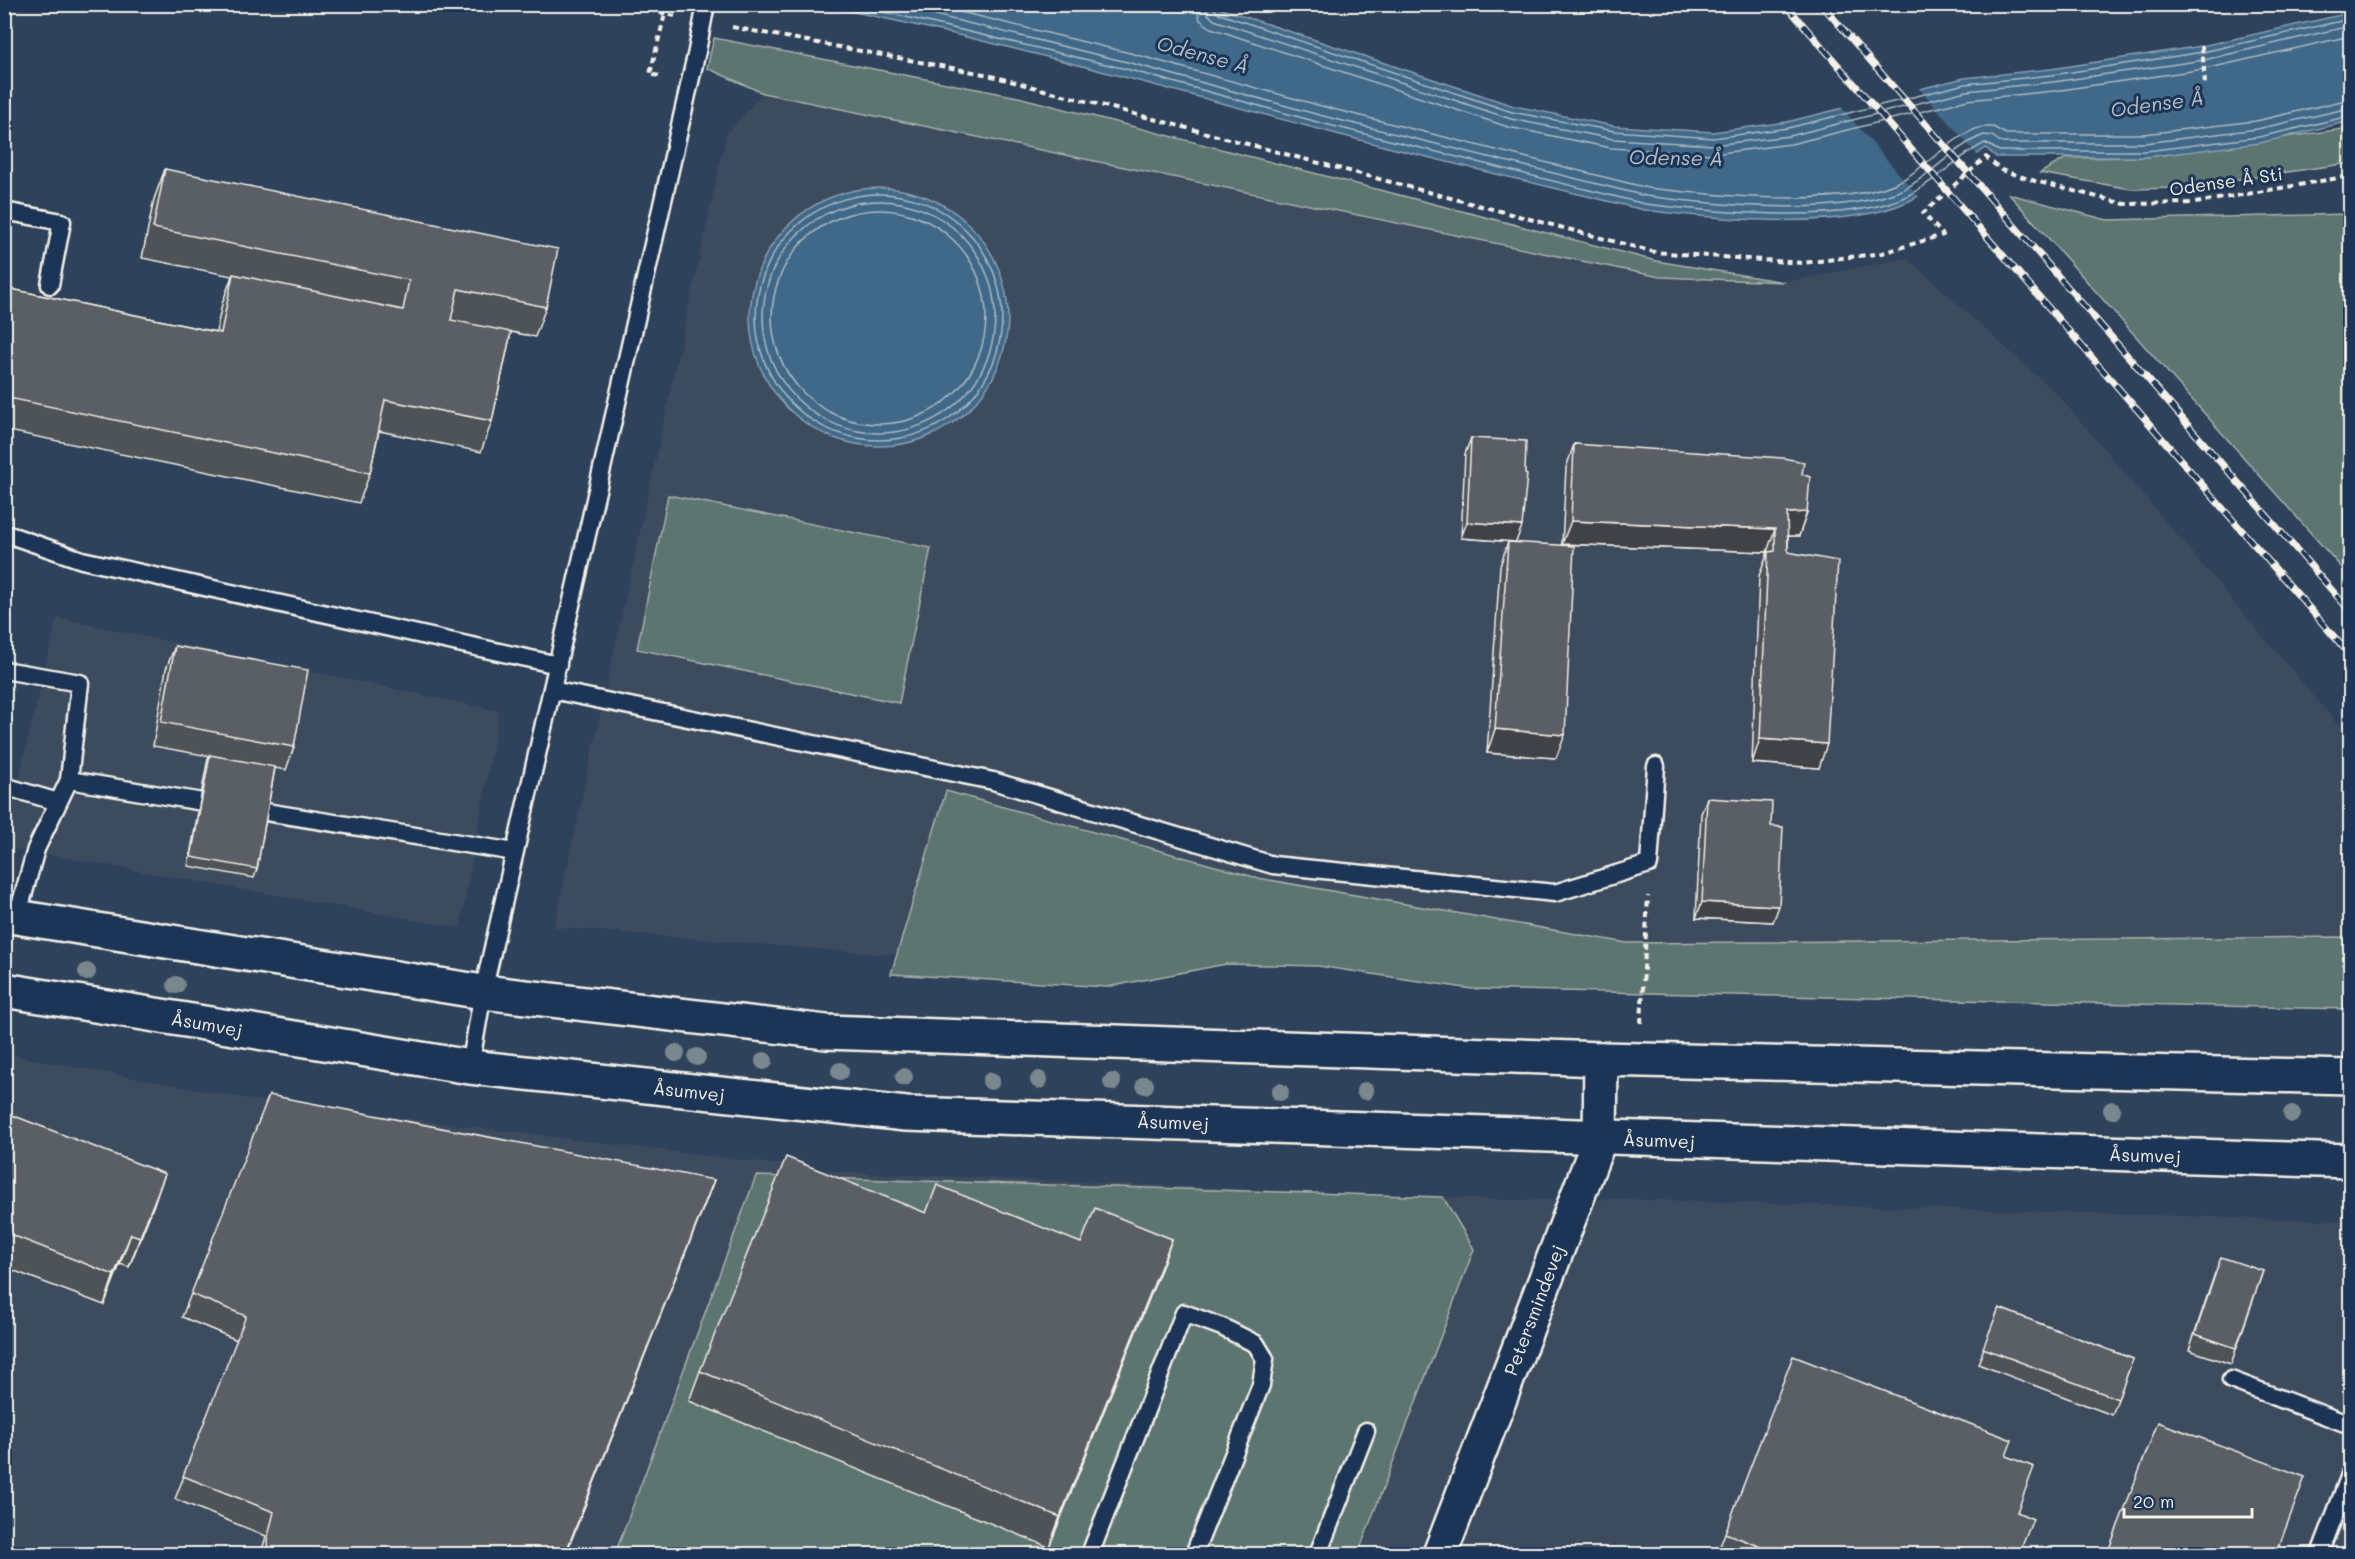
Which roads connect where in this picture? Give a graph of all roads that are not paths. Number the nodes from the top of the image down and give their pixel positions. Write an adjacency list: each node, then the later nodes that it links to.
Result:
1 (706, 4): 5 (lane, bridge)
2 (4, 211): 3 (lane)
3 (50, 285)
4 (4, 533): 5 (lane)
5 (558, 665): 7 (lane)
6 (4, 670): 9 (lane)
7 (552, 690): 8 (lane); 12 (lane)
8 (1656, 766)
9 (69, 780): 11 (lane); 12 (lane)
10 (4, 786): 11 (lane)
11 (58, 802): 13 (lane)
12 (515, 852): 15 (lane)
13 (11, 916): 15 (street)
14 (4, 990): 17 (street, Åsumvej)
15 (483, 992): 16 (street); 17 (lane)
16 (1601, 1059): 18 (street); 19 (street, Petersmindevej)
17 (470, 1067): 19 (street, Åsumvej)
18 (2350, 1077)
19 (1600, 1138): 20 (street, Åsumvej); 28 (street, Petersmindevej)
20 (2350, 1161)
21 (2231, 1380): 22 (lane)
22 (2350, 1425)
23 (1366, 1431): 27 (lane)
24 (2350, 1475): 29 (lane)
25 (1090, 1554): 26 (lane)
26 (1194, 1554)
27 (1318, 1554)
28 (1440, 1554)
29 (2320, 1554)

